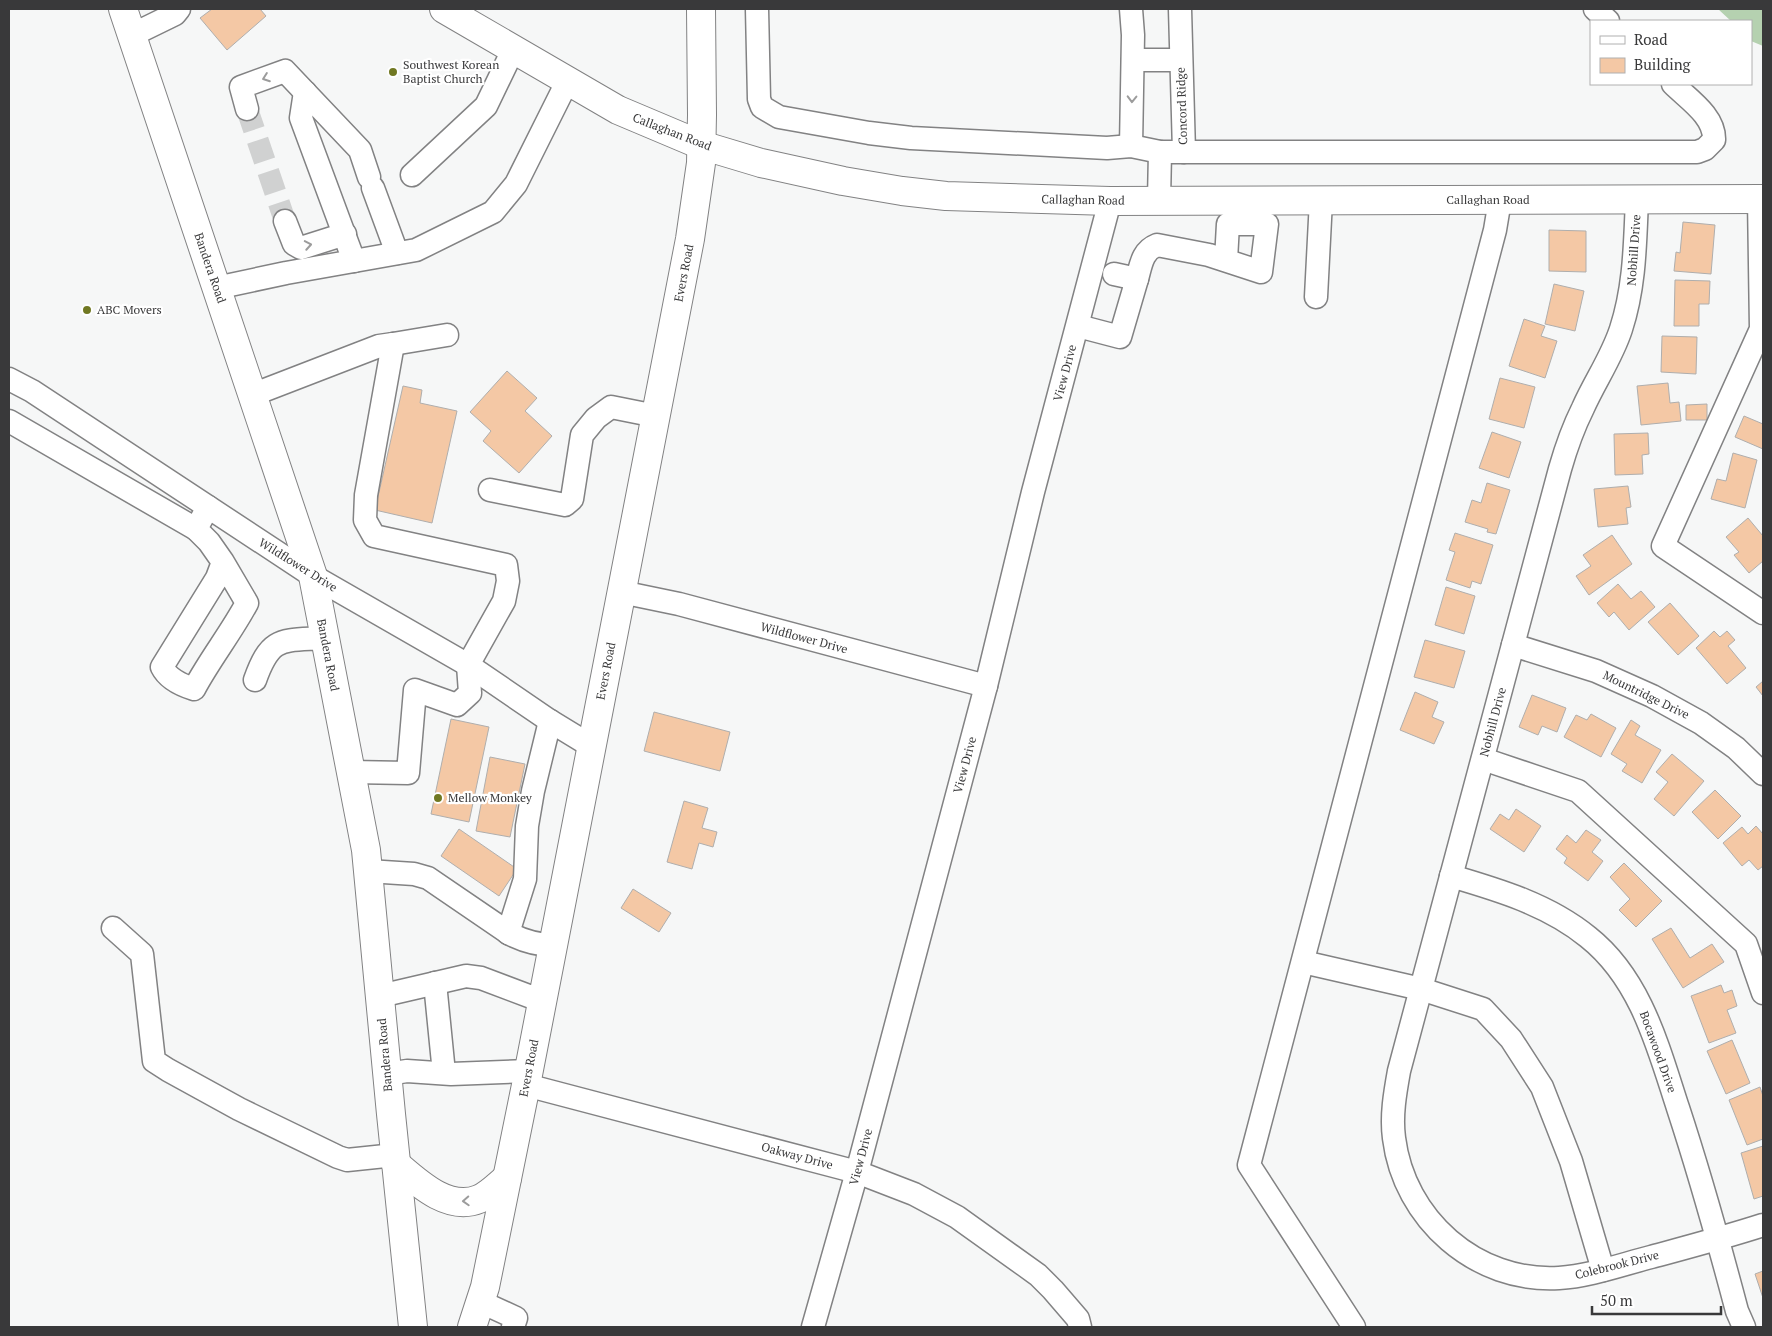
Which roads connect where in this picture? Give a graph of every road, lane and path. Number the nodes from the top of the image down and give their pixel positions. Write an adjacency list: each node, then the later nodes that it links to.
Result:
1 (123, 9): 10 (main road, Bandera Road)
2 (179, 9): 10 (street)
3 (701, 9): 18 (main road, Evers Road)
4 (757, 9): 19 (street)
5 (1131, 9): 12 (street)
6 (1180, 9): 13 (street, Concord Ridge)
7 (1595, 9): 9 (street)
8 (449, 10): 11 (main road, Callaghan Road)
9 (1607, 20)
10 (132, 35): 36 (main road, Bandera Road)
11 (513, 50): 14 (main road, Callaghan Road); 22 (street)
12 (1133, 60): 13 (street, Concord Ridge); 19 (street, one-way to 19)
13 (1180, 60): 21 (street, Concord Ridge)
14 (567, 82): 18 (main road, Callaghan Road); 31 (street)
15 (1673, 85): 21 (street)
16 (305, 92): 17 (street, one-way to 17); 30 (street); 31 (street)
17 (247, 109)
18 (701, 145): 28 (main road, Callaghan Road); 43 (main road, Evers Road)
19 (1131, 146): 20 (street)
20 (1160, 152): 21 (street); 25 (street, Concord Ridge)
21 (1184, 152)
22 (412, 175)
23 (1637, 199): 24 (main road, Callaghan Road); 27 (main road, Callaghan Road); 53 (street, Nobhill Drive)
24 (1761, 199): 51 (street)
25 (1159, 200): 26 (main road, Callaghan Road); 28 (main road, Callaghan Road)
26 (1322, 200): 27 (main road, Callaghan Road); 37 (street)
27 (1500, 200): 67 (street)
28 (1110, 201): 38 (street, View Drive)
29 (285, 221): 30 (street, one-way to 30)
30 (345, 234): 33 (street)
31 (397, 253): 33 (street)
32 (1226, 260): 35 (street)
33 (354, 261): 36 (street)
34 (1114, 274): 35 (street)
35 (1137, 279): 38 (street)
36 (216, 288): 42 (main road, Bandera Road)
37 (1316, 297)
38 (1078, 326): 56 (street, View Drive)
39 (447, 335): 40 (street)
40 (393, 344): 42 (street); 54 (street)
41 (9, 379): 46 (street, Wildflower Drive)
42 (252, 395): 49 (main road, Bandera Road)
43 (656, 416): 45 (street); 50 (main road, Evers Road)
44 (9, 421): 47 (street)
45 (490, 490)
46 (208, 507): 47 (street); 49 (street, Wildflower Drive)
47 (196, 530): 48 (street)
48 (223, 562): 48 (street)
49 (313, 576): 52 (main road, Bandera Road); 54 (street, Wildflower Drive)
50 (621, 592): 56 (street, Wildflower Drive); 58 (main road, Evers Road)
51 (1763, 613)
52 (325, 638): 55 (street); 60 (main road, Bandera Road)
53 (1513, 645): 59 (street, Nobhill Drive); 61 (street, Mountridge Drive)
54 (468, 665): 57 (street, Wildflower Drive); 60 (street)
55 (255, 680)
56 (986, 686): 77 (street, View Drive)
57 (550, 721): 58 (street, Wildflower Drive); 65 (street)
58 (592, 746): 66 (main road, Evers Road)
59 (1483, 759): 63 (street, Nobhill Drive); 70 (street)
60 (351, 772): 62 (main road, Bandera Road)
61 (1763, 774)
62 (368, 871): 65 (street); 71 (main road, Bandera Road)
63 (1451, 876): 69 (street, Nobhill Drive); 80 (street, Bocawood Drive)
64 (113, 928): 76 (street)
65 (508, 933): 66 (street)
66 (553, 945): 72 (main road, Evers Road)
67 (1302, 962): 69 (street); 88 (street)
68 (436, 983): 71 (street); 72 (street); 73 (street)
69 (1421, 988): 81 (street, Nobhill Drive); 82 (street)
70 (1763, 993)
71 (380, 996): 74 (main road, Bandera Road)
72 (542, 1001): 75 (main road, Evers Road)
73 (444, 1073): 74 (street, Oakway Drive); 75 (street, Oakway Drive)
74 (387, 1074): 76 (main road, Bandera Road)
75 (528, 1078): 77 (street, Oakway Drive); 78 (main road, Evers Road)
76 (396, 1160): 78 (main road, one-way to 76); 84 (main road, Bandera Road)
77 (858, 1172): 86 (street, View Drive); 87 (street, Oakway Drive)
78 (507, 1178): 83 (main road, Evers Road)
79 (1763, 1225): 80 (street, Colebrook Drive)
80 (1717, 1239): 82 (street, Colebrook Drive); 89 (street, Bocawood Drive)
81 (1447, 1240): 82 (street, Colebrook Drive)
82 (1603, 1270)
83 (474, 1321): 85 (street)
84 (413, 1327)
85 (513, 1327)
86 (813, 1327)
87 (1080, 1327)
88 (1354, 1327)
89 (1744, 1327)

